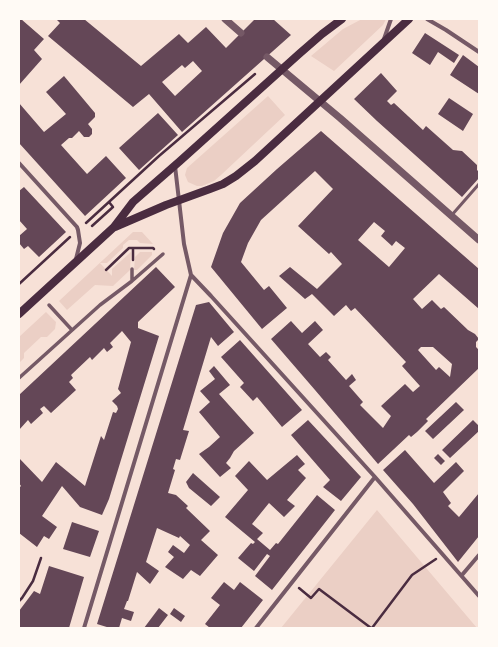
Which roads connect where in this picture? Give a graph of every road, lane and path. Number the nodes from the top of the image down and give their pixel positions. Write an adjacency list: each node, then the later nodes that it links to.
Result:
1 (225, 19): 6 (street)
2 (342, 19): 10 (main road)
3 (391, 19): 7 (street)
4 (409, 19): 7 (main road)
5 (427, 19): 8 (street)
6 (241, 33)
7 (383, 43): 12 (main road)
8 (479, 52)
9 (267, 57): 10 (street)
10 (282, 69): 12 (street); 14 (main road)
11 (255, 74): 17 (path)
12 (320, 102): 16 (main road); 18 (street)
13 (19, 163): 21 (street)
14 (174, 166): 16 (street); 20 (main road)
15 (479, 184): 18 (lane)
16 (179, 201): 20 (main road); 30 (street)
17 (109, 202): 19 (path); 21 (path)
18 (451, 216): 22 (street)
19 (92, 226)
20 (114, 227): 27 (main road)
21 (78, 230): 27 (street); 32 (path)
22 (479, 240)
23 (133, 248): 24 (path); 26 (path); 29 (path)
24 (152, 248)
25 (163, 254): 31 (street)
26 (133, 257)
27 (76, 262): 34 (main road)
28 (132, 269): 31 (street)
29 (106, 270)
30 (191, 275): 37 (street); 45 (street)
31 (132, 281): 35 (street)
32 (19, 284)
33 (49, 305): 35 (street)
34 (19, 314)
35 (72, 330): 36 (street)
36 (19, 378)
37 (375, 477): 38 (street); 42 (street)
38 (444, 555): 41 (street); 47 (path)
39 (479, 555): 41 (street)
40 (40, 558): 44 (path)
41 (462, 576): 43 (street)
42 (292, 583): 46 (street); 47 (path)
43 (479, 596)
44 (19, 601)
45 (84, 628)
46 (256, 628)
47 (371, 628)

